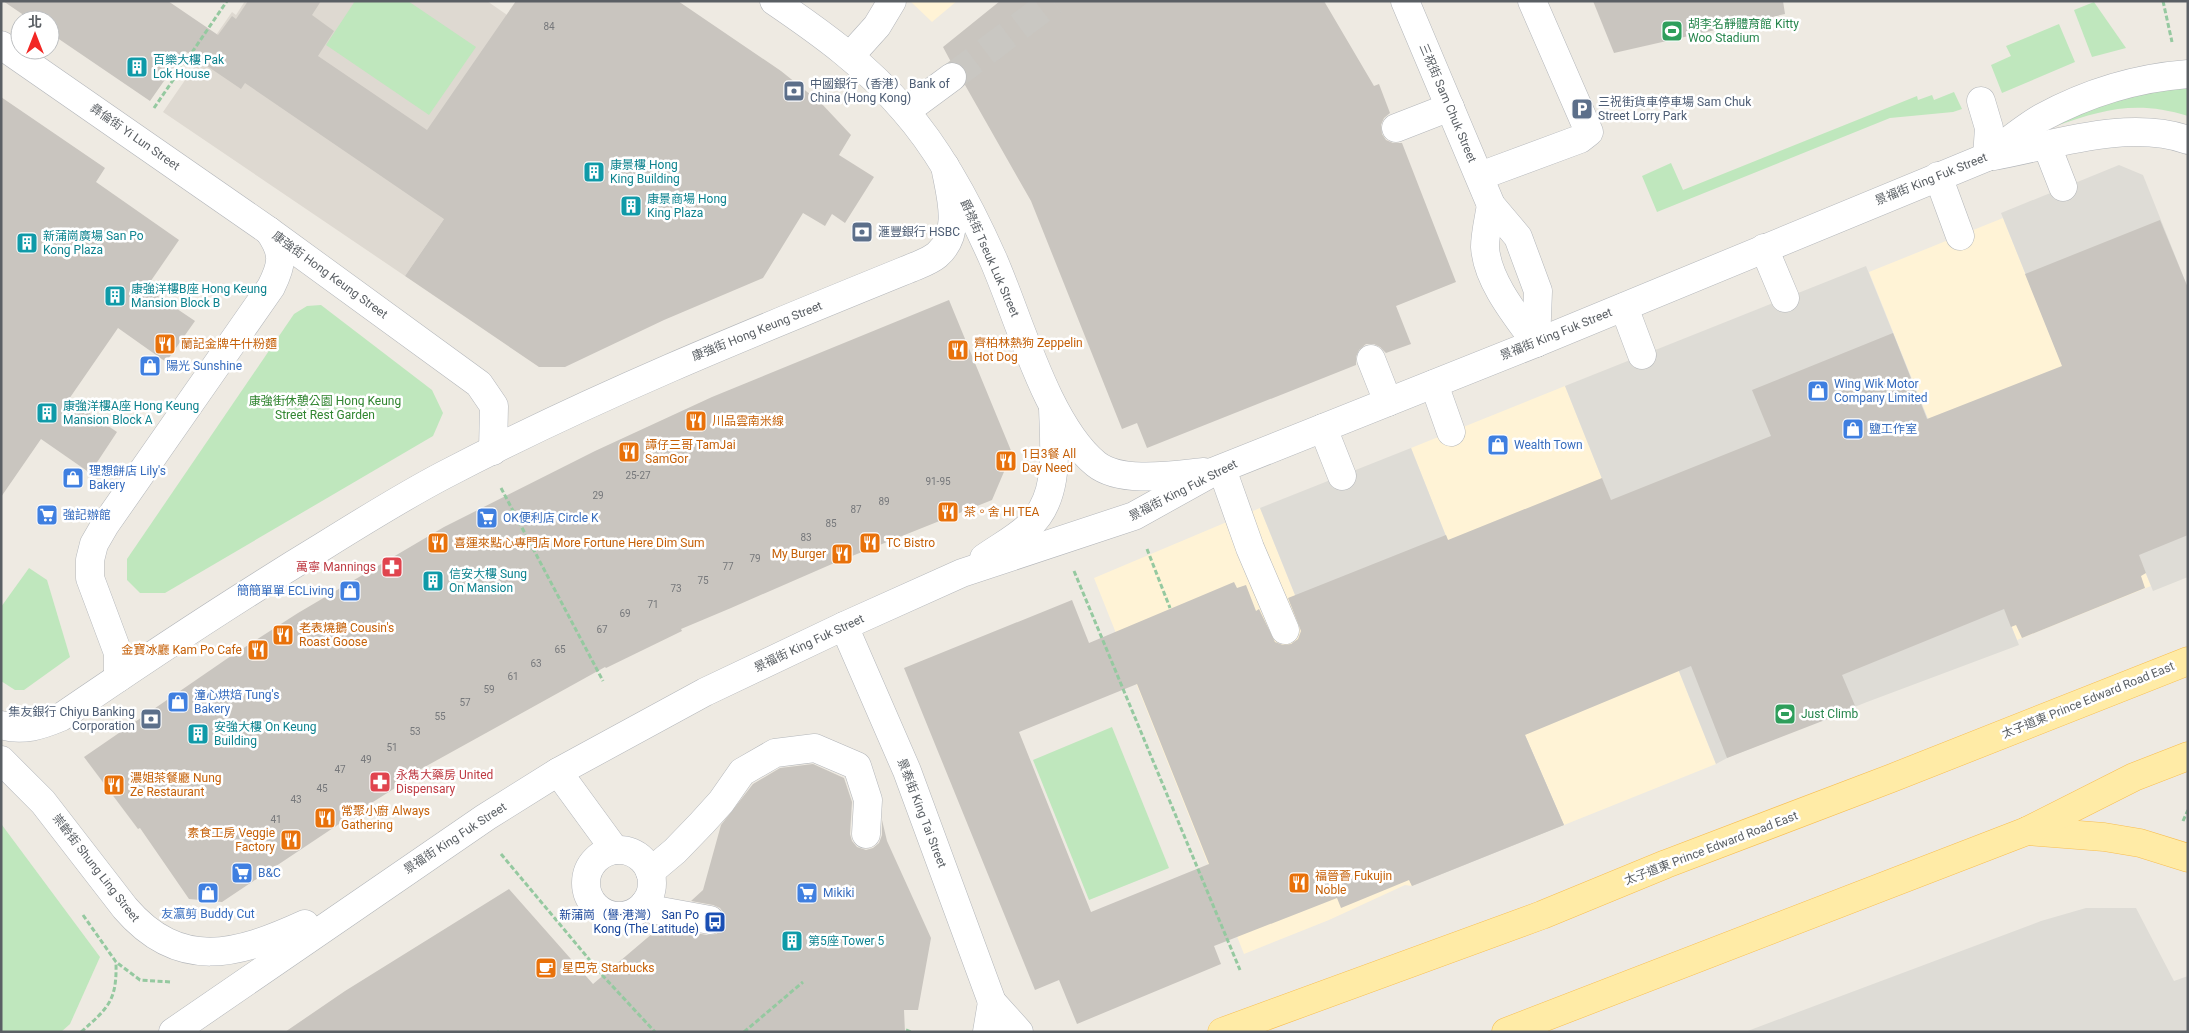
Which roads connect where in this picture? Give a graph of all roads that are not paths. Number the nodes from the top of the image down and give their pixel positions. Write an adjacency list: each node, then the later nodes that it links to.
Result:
1 (774, 1): 6 (street, 爵祿街 Tseuk Luk Street)
2 (892, 1): 6 (street)
3 (1405, 1): 10 (street, 三祝街 Sam Chuk Street)
4 (1532, 1): 17 (street)
5 (1, 45): 21 (street, 彝倫街 Yi Lun Street)
6 (850, 56): 11 (street, 爵祿街 Tseuk Luk Street)
7 (2188, 74): 15 (street, 景福街 King Fuk Street)
8 (952, 77): 11 (street)
9 (1981, 101): 15 (street)
10 (1450, 107): 12 (street); 17 (street, 三祝街 Sam Chuk Street)
11 (906, 111): 16 (street, 爵祿街 Tseuk Luk Street)
12 (1396, 128)
13 (2188, 140): 14 (street)
14 (2047, 146): 15 (street); 19 (street)
15 (1987, 157): 18 (street, 景福街 King Fuk Street)
16 (945, 166): 31 (street, 爵祿街 Tseuk Luk Street); 34 (street, 康強街 Hong Keung Street)
17 (1480, 176): 20 (street, 三祝街 Sam Chuk Street)
18 (1938, 176): 22 (street); 23 (street, 景福街 King Fuk Street)
19 (2063, 188)
20 (1491, 205): 26 (street, 三祝街 Sam Chuk Street); 26 (street, 三祝街 Sam Chuk Street)
21 (269, 231): 34 (street, 康強街 Hong Keung Street); 41 (street, 康強街 Hong Keung Street)
22 (1960, 236)
23 (1764, 248): 24 (street); 25 (street, 景福街 King Fuk Street)
24 (1785, 298)
25 (1624, 307): 26 (street, 景福街 King Fuk Street); 27 (street)
26 (1536, 343): 29 (street, 景福街 King Fuk Street)
27 (1642, 355)
28 (1371, 359): 30 (street)
29 (1434, 384): 30 (street, 景福街 King Fuk Street); 33 (street)
30 (1388, 402): 32 (street, 景福街 King Fuk Street)
31 (1053, 407): 35 (street, 爵祿街 Tseuk Luk Street); 37 (street, 爵祿街 Tseuk Luk Street)
32 (1323, 428): 35 (street, 景福街 King Fuk Street); 36 (street)
33 (1451, 432)
34 (493, 452): 41 (street, 康強街 Hong Keung Street)
35 (1218, 470): 37 (street, 景福街 King Fuk Street); 39 (street)
36 (1342, 476)
37 (962, 573): 38 (street, 景福街 King Fuk Street)
38 (844, 626): 45 (street, 景福街 King Fuk Street); 54 (street, 景泰街 King Tai Street)
39 (1286, 630)
40 (2188, 661): 55 (main road, 太子道東 Prince Edward Road East)
41 (118, 678): 42 (street, 康強街 Hong Keung Street)
42 (1, 725)
43 (2188, 756): 46 (main road)
44 (1, 760): 51 (street, 崇齡街 Shung Ling Street)
45 (558, 772): 48 (street); 51 (street, 景福街 King Fuk Street)
46 (2027, 831): 49 (main road); 59 (main road)
47 (866, 834): 50 (street)
48 (615, 850): 50 (street); 52 (street)
49 (2188, 858)
50 (650, 872): 52 (street)
51 (374, 892): 56 (street, 景福街 King Fuk Street)
52 (645, 903): 53 (street)
53 (710, 920)
54 (992, 1002): 57 (street, 景泰街 King Tai Street); 58 (street, 景泰街 King Tai Street)
55 (1227, 1031)
56 (173, 1032)
57 (987, 1032)
58 (1019, 1032)
59 (1506, 1032)

